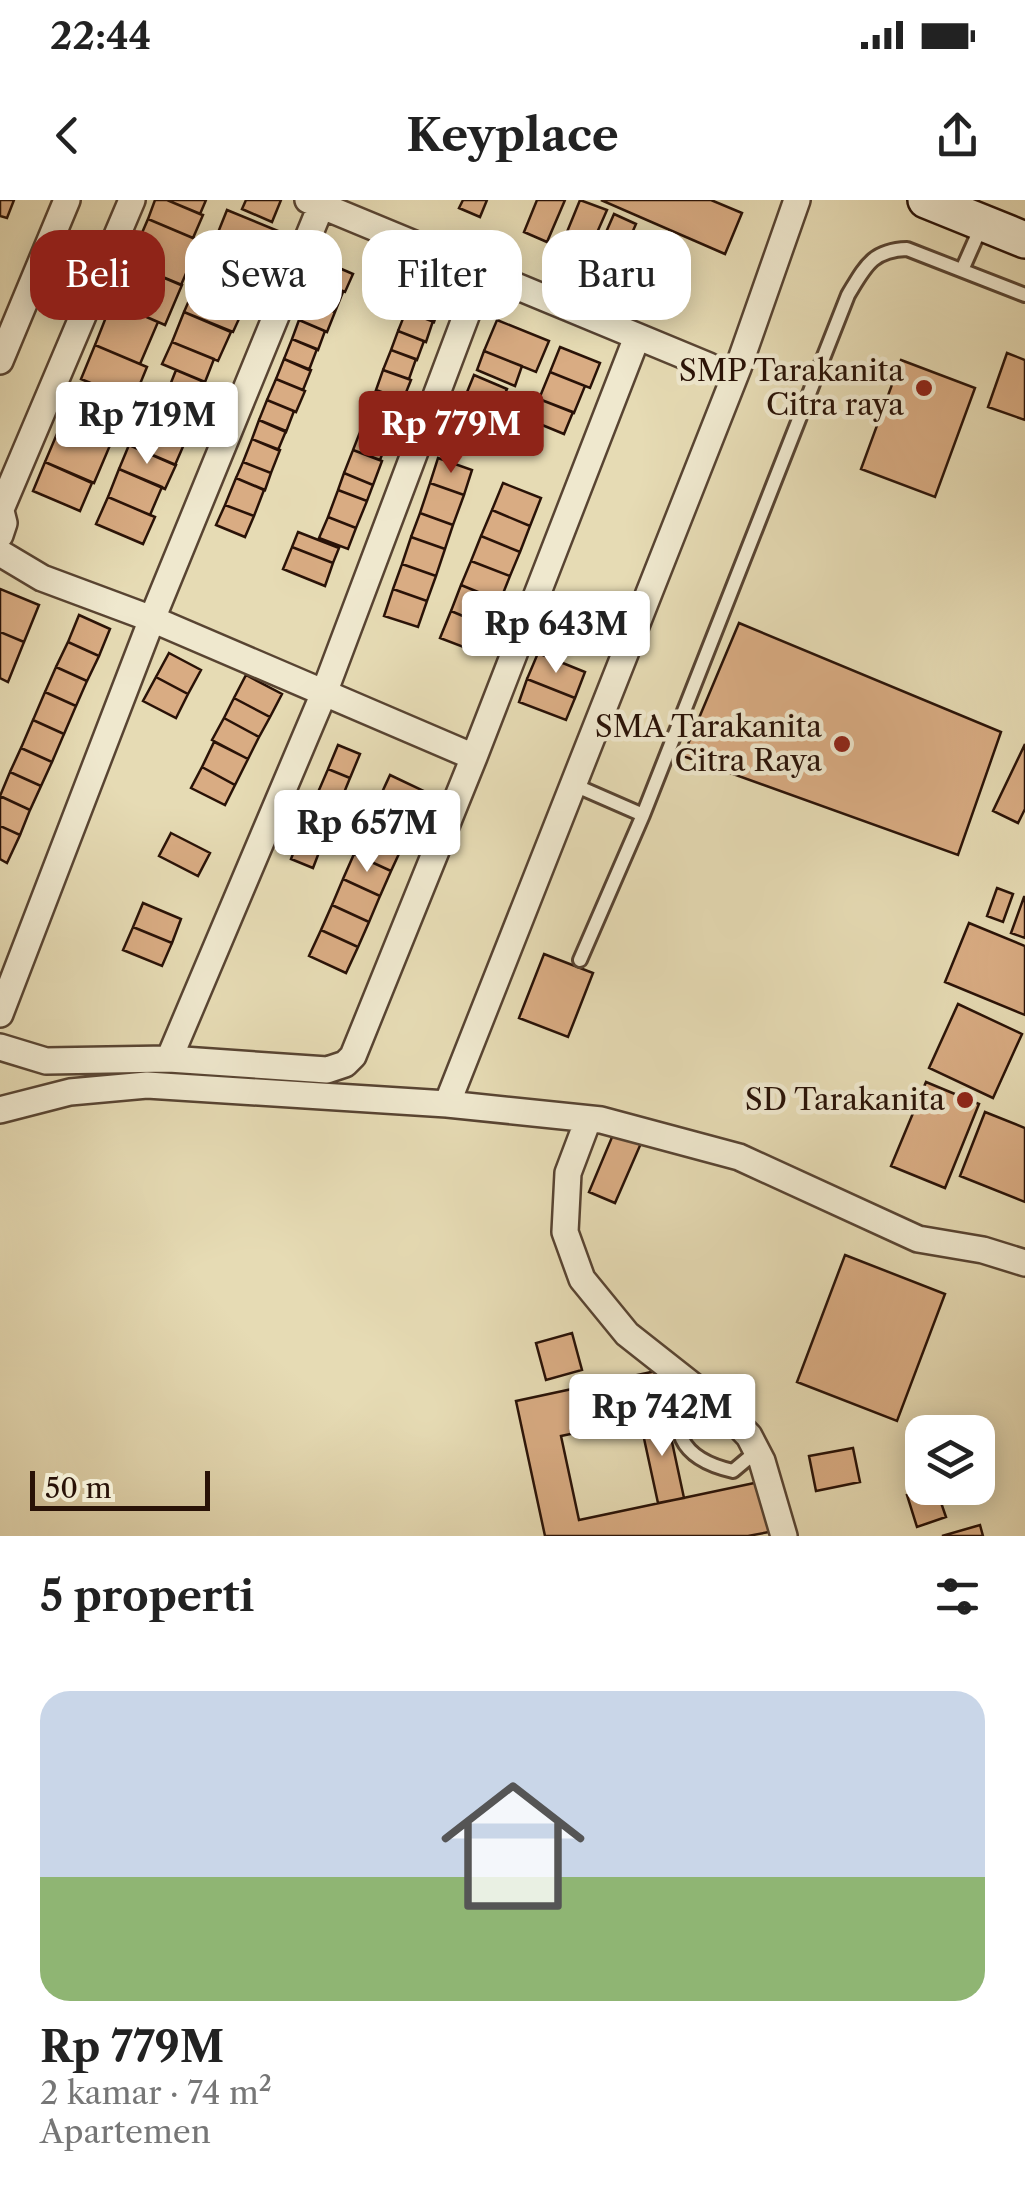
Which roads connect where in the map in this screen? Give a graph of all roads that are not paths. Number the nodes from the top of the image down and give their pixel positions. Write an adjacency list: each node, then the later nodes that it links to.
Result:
1 (67, 200): 14 (street)
2 (132, 200): 16 (street)
3 (796, 200): 22 (street)
4 (926, 200): 6 (street)
5 (314, 203): 7 (street); 19 (street)
6 (983, 223): 8 (street); 9 (lane)
7 (381, 230)
8 (1025, 240)
9 (962, 270): 11 (lane); 23 (lane)
10 (522, 288): 13 (street)
11 (1025, 294)
12 (465, 320): 20 (street)
13 (637, 337): 15 (street); 21 (street)
14 (0, 361)
15 (708, 366)
16 (0, 508): 17 (street)
17 (0, 536)
18 (0, 553): 19 (street)
19 (152, 619): 20 (street); 25 (street)
20 (324, 694): 21 (street); 27 (street)
21 (474, 757): 27 (street)
22 (572, 784): 23 (lane); 28 (street)
23 (644, 815): 24 (lane)
24 (580, 960)
25 (0, 1014)
26 (0, 1047): 27 (street)
27 (169, 1059)
28 (446, 1104): 29 (street); 30 (street)
29 (0, 1110)
30 (588, 1120): 31 (street); 32 (street)
31 (1025, 1263)
32 (680, 1375): 33 (street); 33 (lane)
33 (758, 1450): 34 (street)
34 (784, 1536)

